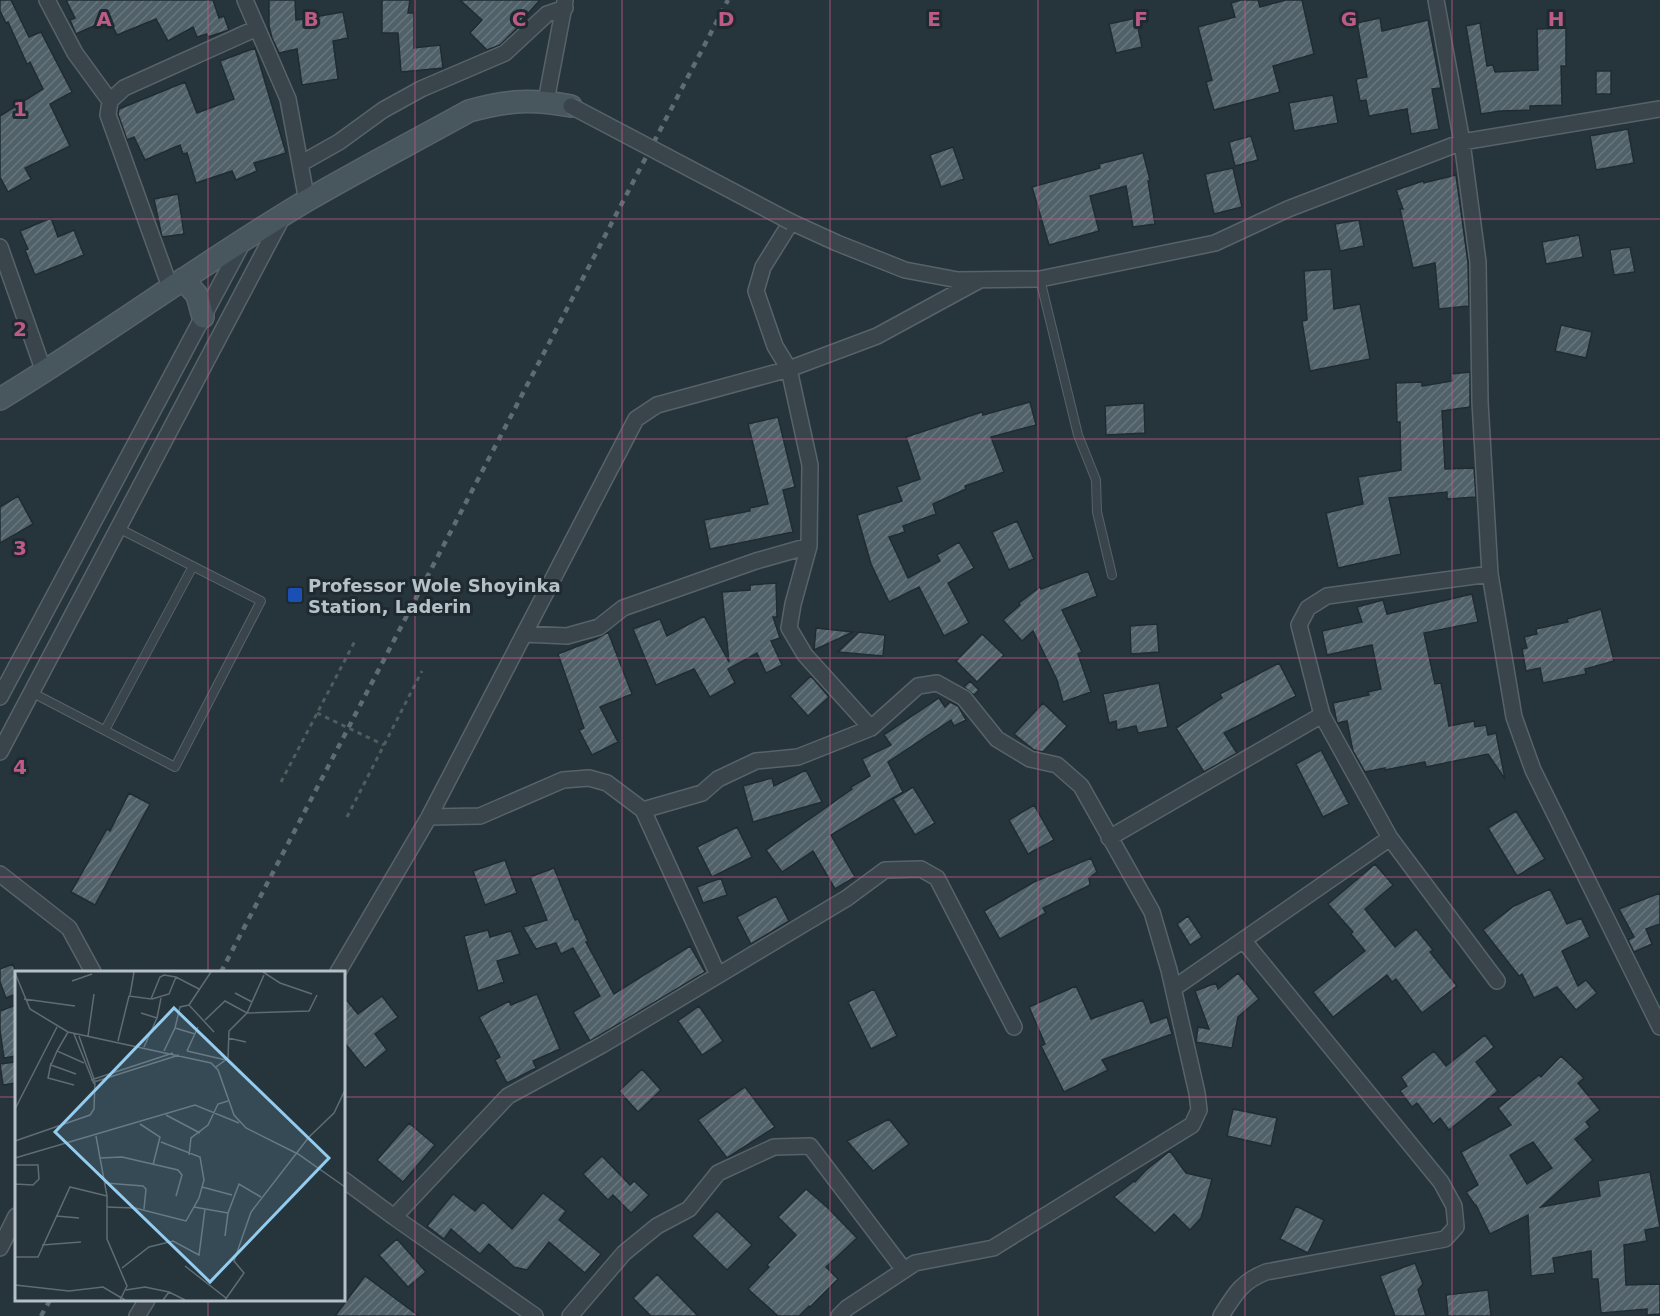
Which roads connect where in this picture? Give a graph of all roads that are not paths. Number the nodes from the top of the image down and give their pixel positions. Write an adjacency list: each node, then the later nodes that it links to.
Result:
1 (47, 0): 6 (street)
2 (245, 0): 5 (street)
3 (1436, 0): 10 (street)
4 (565, 4): 7 (street); 11 (street)
5 (257, 28): 6 (street); 11 (street)
6 (110, 101): 19 (street)
7 (546, 101): 8 (street); 12 (street)
8 (571, 106): 14 (street, bridge)
9 (1660, 109): 10 (street)
10 (1462, 142): 17 (street); 29 (street)
11 (300, 164): 12 (street)
12 (307, 201): 13 (street)
13 (284, 215): 15 (street); 22 (street)
14 (791, 222): 18 (street); 23 (street)
15 (244, 240): 19 (street); 20 (street)
16 (0, 247): 24 (street)
17 (1040, 279): 18 (street); 30 (lane)
18 (981, 280): 23 (street)
19 (177, 283): 20 (street); 24 (street)
20 (203, 317): 21 (street)
21 (186, 351): 22 (street); 33 (street)
22 (206, 361): 26 (street)
23 (789, 369): 27 (street); 31 (street)
24 (44, 372): 25 (street)
25 (0, 399)
26 (117, 528): 28 (lane); 32 (street)
27 (809, 546): 31 (street); 35 (street)
28 (193, 566): 36 (lane); 36 (lane)
29 (1490, 574): 34 (street); 50 (street)
30 (1112, 575)
31 (524, 634): 39 (street)
32 (31, 692): 36 (lane); 37 (street)
33 (0, 697)
34 (1322, 715): 40 (street); 41 (street)
35 (871, 728): 38 (street); 40 (street)
36 (105, 730)
37 (0, 752)
38 (643, 810): 39 (street); 46 (street)
39 (429, 817): 45 (street)
40 (1109, 838): 48 (street)
41 (1390, 838): 43 (street); 47 (street)
42 (0, 874): 44 (street)
43 (1243, 940): 48 (street); 61 (street)
44 (92, 971)
45 (339, 971)
46 (718, 975): 49 (street); 52 (street)
47 (1497, 981)
48 (1173, 988): 55 (street)
49 (1014, 1027)
50 (1660, 1027)
51 (345, 1181): 52 (street)
52 (394, 1217): 58 (street)
53 (15, 1218): 54 (street)
54 (0, 1248)
55 (904, 1270): 59 (street); 60 (street)
56 (146, 1301): 57 (street)
57 (137, 1316)
58 (535, 1316)
59 (570, 1316)
60 (839, 1316)
61 (1221, 1316)

